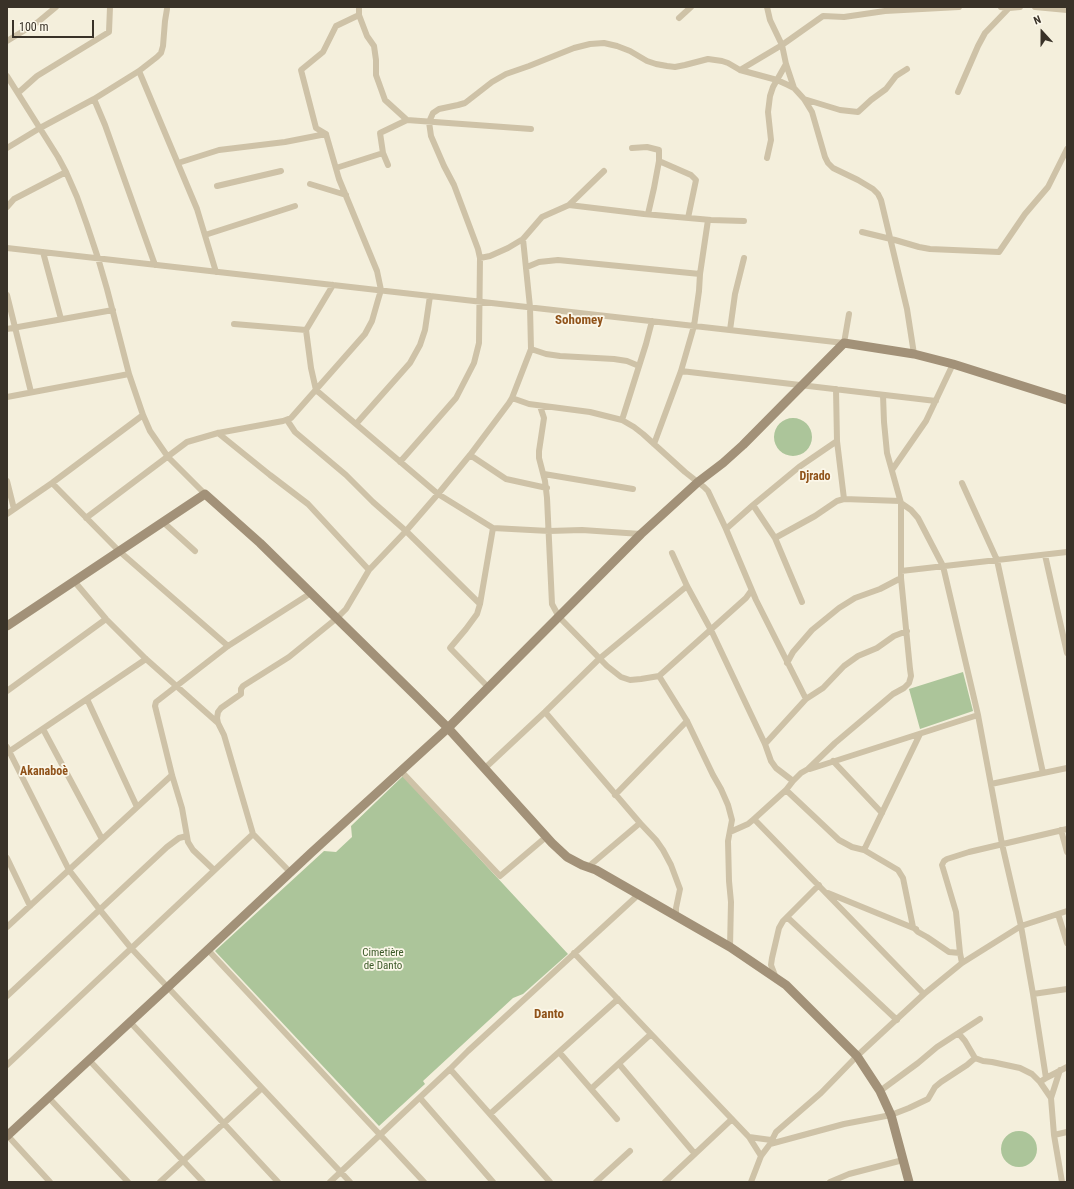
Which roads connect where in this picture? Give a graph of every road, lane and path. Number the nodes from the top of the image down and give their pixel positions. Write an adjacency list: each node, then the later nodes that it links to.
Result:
1 (56, 7): 15 (street)
2 (110, 7): 25 (street)
3 (359, 7): 13 (street)
4 (691, 7): 14 (street)
5 (767, 7): 16 (street)
6 (959, 7): 16 (street)
7 (1001, 7): 10 (street)
8 (1020, 7): 10 (street)
9 (1037, 7): 12 (street)
10 (1009, 8): 24 (street)
11 (167, 9): 20 (street)
12 (1067, 10)
13 (359, 15): 28 (street); 32 (street)
14 (679, 18)
15 (7, 41)
16 (782, 45): 17 (street); 19 (street)
17 (786, 64): 22 (street); 23 (street)
18 (907, 69): 27 (street)
19 (740, 70): 22 (street); 29 (street)
20 (139, 71): 26 (street); 39 (street)
21 (7, 76): 25 (street)
22 (777, 80): 23 (street); 37 (street)
23 (794, 88): 27 (street)
24 (958, 92)
25 (18, 93): 30 (street)
26 (94, 99): 30 (street); 64 (street)
27 (804, 99): 58 (street)
28 (407, 120): 29 (street); 36 (street)
29 (429, 122): 31 (street); 62 (street)
30 (40, 128): 33 (street); 44 (street)
31 (531, 129)
32 (326, 134): 39 (street); 41 (street)
33 (7, 148)
34 (632, 148): 38 (street)
35 (1067, 149): 58 (street)
36 (383, 153): 40 (street); 41 (street)
37 (767, 158)
38 (659, 161): 51 (street); 52 (street)
39 (178, 163): 56 (street)
40 (388, 165)
41 (336, 168): 47 (street)
42 (281, 171): 46 (street)
43 (604, 171): 48 (street)
44 (66, 172): 50 (street); 61 (street)
45 (310, 184): 47 (street)
46 (218, 186)
47 (346, 195): 69 (street)
48 (569, 205): 51 (street); 57 (street)
49 (295, 206): 56 (street)
50 (7, 207)
51 (648, 214): 52 (street)
52 (688, 218): 53 (street)
53 (708, 220): 54 (street); 67 (street)
54 (744, 221)
55 (862, 232): 58 (street)
56 (206, 234): 66 (street)
57 (523, 239): 62 (street); 65 (street)
58 (890, 239): 86 (street)
59 (7, 248): 60 (street)
60 (43, 252): 61 (street); 76 (street)
61 (98, 258): 64 (street); 74 (street)
62 (480, 258): 72 (street)
63 (744, 258): 83 (street)
64 (155, 265): 66 (street)
65 (527, 267): 67 (street); 73 (street)
66 (216, 272): 68 (street)
67 (700, 274): 79 (street)
68 (333, 285): 69 (street); 82 (street)
69 (381, 290): 71 (street); 93 (street)
70 (7, 296): 80 (street)
71 (430, 296): 72 (street); 106 (street)
72 (480, 302): 73 (street); 112 (street)
73 (530, 307): 77 (street); 85 (street)
74 (113, 310): 76 (street); 90 (street)
75 (849, 314): 84 (street)
76 (61, 319): 80 (street)
77 (652, 321): 79 (street); 88 (street)
78 (234, 324): 82 (street)
79 (694, 326): 83 (street); 89 (street)
80 (15, 327): 81 (street); 94 (street)
81 (7, 329)
82 (306, 330): 93 (street)
83 (730, 330): 84 (street)
84 (844, 343): 86 (street); 91 (street)
85 (531, 349): 88 (street); 97 (street)
86 (914, 354): 87 (street)
87 (953, 364): 98 (street); 99 (street)
88 (639, 366): 105 (street)
89 (681, 371): 91 (street); 109 (street)
90 (129, 374): 94 (street); 102 (street)
91 (804, 385): 92 (street); 116 (street)
92 (836, 389): 95 (street); 108 (street)
93 (316, 390): 104 (street); 106 (street)
94 (31, 392): 96 (street)
95 (883, 395): 99 (street); 113 (street)
96 (7, 397)
97 (512, 398): 100 (street); 110 (street)
98 (1067, 400)
99 (936, 402): 113 (street)
100 (540, 406): 101 (street); 103 (street)
101 (553, 407): 103 (street); 105 (street)
102 (143, 415): 111 (street); 117 (street)
103 (544, 418): 114 (street)
104 (287, 420): 107 (street); 132 (street)
105 (622, 420): 109 (street)
106 (356, 424): 112 (street)
107 (218, 432): 111 (street); 143 (street)
108 (837, 441): 123 (street); 125 (street)
109 (654, 444): 116 (street)
110 (470, 455): 119 (street); 122 (street)
111 (168, 457): 121 (street); 128 (street)
112 (400, 462): 122 (street)
113 (892, 470): 124 (street)
114 (544, 474): 119 (street); 120 (street)
115 (7, 481): 126 (street)
116 (698, 482): 131 (street); 134 (street)
117 (52, 483): 126 (street); 128 (street)
118 (962, 483): 141 (street)
119 (546, 488): 133 (street)
120 (633, 489)
121 (205, 494): 129 (street); 149 (street)
122 (438, 494): 130 (street); 132 (street)
123 (844, 499): 124 (street); 135 (street)
124 (900, 502): 142 (street); 144 (street)
125 (753, 505): 131 (street); 135 (street)
126 (14, 509): 127 (street)
127 (7, 514)
128 (86, 518): 136 (street)
129 (163, 522): 136 (street); 137 (street)
130 (493, 528): 133 (street); 153 (street)
131 (726, 529): 148 (street)
132 (406, 531): 143 (street); 153 (street)
133 (549, 531): 134 (street); 154 (street)
134 (641, 534): 154 (street)
135 (775, 538): 152 (street)
136 (119, 551): 146 (street); 160 (street)
137 (195, 551)
138 (672, 552): 147 (street)
139 (1067, 552): 140 (street)
140 (1045, 555): 141 (street); 162 (street)
141 (996, 560): 142 (street); 187 (street)
142 (943, 566): 144 (street); 174 (street)
143 (369, 570): 155 (street)
144 (901, 571): 145 (street)
145 (901, 578): 159 (street); 161 (street)
146 (74, 581): 156 (street); 157 (street)
147 (687, 586): 158 (street); 165 (street)
148 (751, 591): 150 (street); 151 (street)
149 (311, 593): 155 (street); 160 (street)
150 (746, 598): 151 (street); 158 (street)
151 (756, 600): 163 (street)
152 (802, 602)
153 (480, 604): 169 (street)
154 (559, 617): 165 (street); 169 (street)
155 (337, 618): 176 (street); 178 (street)
156 (106, 619): 164 (street); 170 (street)
157 (8, 624)
158 (711, 630): 167 (street); 180 (street)
159 (907, 631): 172 (street); 185 (street)
160 (228, 646): 168 (street)
161 (793, 652): 163 (street); 166 (street)
162 (1067, 653)
163 (783, 654): 166 (street)
164 (146, 659): 168 (street); 171 (street)
165 (599, 659): 167 (street); 173 (street)
166 (787, 663): 172 (street)
167 (658, 676): 175 (street)
168 (177, 686): 176 (street); 188 (street)
169 (488, 687): 178 (street)
170 (7, 691)
171 (87, 699): 177 (street); 193 (street)
172 (806, 699): 180 (street)
173 (545, 712): 184 (street); 192 (street)
174 (978, 714): 179 (street); 190 (street)
175 (687, 721): 192 (street); 198 (street)
176 (218, 723): 199 (street)
177 (43, 728): 181 (street); 202 (street)
178 (448, 728): 184 (street); 186 (street)
179 (920, 734): 182 (street); 194 (street)
180 (765, 744): 189 (street)
181 (8, 750): 208 (street)
182 (833, 761): 185 (street); 194 (street)
183 (1067, 768): 187 (street)
184 (484, 769): 201 (street)
185 (808, 769): 189 (street)
186 (401, 771): 201 (street); 210 (street)
187 (1043, 773): 190 (street)
188 (172, 775): 193 (street); 200 (street)
189 (793, 781): 191 (street)
190 (992, 784): 203 (street)
191 (786, 790): 195 (street); 204 (street)
192 (615, 795): 196 (street)
193 (137, 807): 202 (street)
194 (882, 813): 204 (street)
195 (754, 819): 198 (street); 211 (street)
196 (640, 823): 207 (street); 218 (street)
197 (1064, 830): 203 (street); 205 (street)
198 (730, 832): 224 (street)
199 (253, 834): 209 (street); 210 (street)
200 (187, 836): 209 (street); 215 (street)
201 (546, 837): 207 (street)
202 (102, 839): 208 (street)
203 (1002, 844): 220 (street); 228 (street)
204 (864, 850): 222 (street)
205 (1067, 852)
206 (7, 858): 214 (street)
207 (588, 867): 213 (street)
208 (69, 870): 214 (street); 215 (street)
209 (214, 870): 225 (street)
210 (290, 872): 226 (street)
211 (819, 885): 212 (street); 219 (street)
212 (825, 892): 222 (street); 233 (street)
213 (638, 895): 218 (street); 227 (street)
214 (30, 906): 221 (street)
215 (100, 910): 225 (street); 235 (street)
216 (1067, 911): 217 (street)
217 (1058, 914): 220 (street); 223 (street)
218 (676, 916): 224 (street)
219 (787, 917): 230 (street); 238 (street)
220 (1021, 926): 229 (street); 234 (street)
221 (7, 927)
222 (916, 929): 228 (street)
223 (1067, 943)
224 (730, 947): 230 (street)
225 (131, 948): 231 (street); 247 (street)
226 (208, 950): 231 (street); 266 (street)
227 (574, 953): 236 (street); 249 (street)
228 (960, 954): 229 (street)
229 (962, 963): 233 (street)
230 (776, 979): 243 (street)
231 (168, 987): 239 (street); 253 (street)
232 (1067, 989): 234 (street)
233 (924, 994): 238 (street)
234 (1033, 994): 251 (street)
235 (7, 996)
236 (618, 999): 240 (street); 242 (street)
237 (980, 1019): 241 (street)
238 (897, 1020): 243 (street)
239 (130, 1022): 245 (street); 263 (street)
240 (651, 1034): 246 (street); 262 (street)
241 (959, 1034): 244 (street); 255 (street)
242 (559, 1052): 254 (street); 259 (street)
243 (857, 1056): 255 (street); 269 (street)
244 (975, 1058): 252 (street); 260 (street)
245 (89, 1060): 256 (street); 274 (street)
246 (619, 1064): 254 (street); 271 (street)
247 (7, 1065)
248 (1067, 1067): 250 (street)
249 (450, 1069): 257 (street); 259 (street)
250 (1060, 1070): 251 (street); 258 (street)
251 (1046, 1078): 252 (street)
252 (1040, 1082): 258 (street)
253 (262, 1088): 263 (street); 275 (street)
254 (591, 1089): 261 (street)
255 (880, 1091): 260 (street)
256 (49, 1098): 264 (street); 277 (street)
257 (420, 1098): 266 (street); 284 (street)
258 (1051, 1098): 267 (street)
259 (490, 1114): 285 (street)
260 (891, 1115): 269 (street); 273 (street)
261 (617, 1119)
262 (732, 1119): 268 (street); 271 (street)
263 (224, 1124): 274 (street); 280 (street)
264 (9, 1132): 276 (street)
265 (1067, 1132): 267 (street)
266 (380, 1135): 275 (street); 283 (street)
267 (1054, 1135): 291 (street)
268 (749, 1137): 269 (street); 272 (street)
269 (770, 1142): 272 (street)
270 (630, 1151): 286 (street)
271 (695, 1154): 287 (street)
272 (761, 1156): 288 (street)
273 (903, 1160): 289 (street); 290 (street)
274 (183, 1161): 278 (street); 279 (street)
275 (341, 1172): 281 (street); 282 (street)
276 (50, 1182)
277 (128, 1182)
278 (160, 1182)
279 (203, 1182)
280 (278, 1182)
281 (330, 1182)
282 (350, 1182)
283 (424, 1182)
284 (493, 1182)
285 (550, 1182)
286 (596, 1182)
287 (665, 1182)
288 (751, 1182)
289 (830, 1182)
290 (909, 1182)
291 (1062, 1182)

